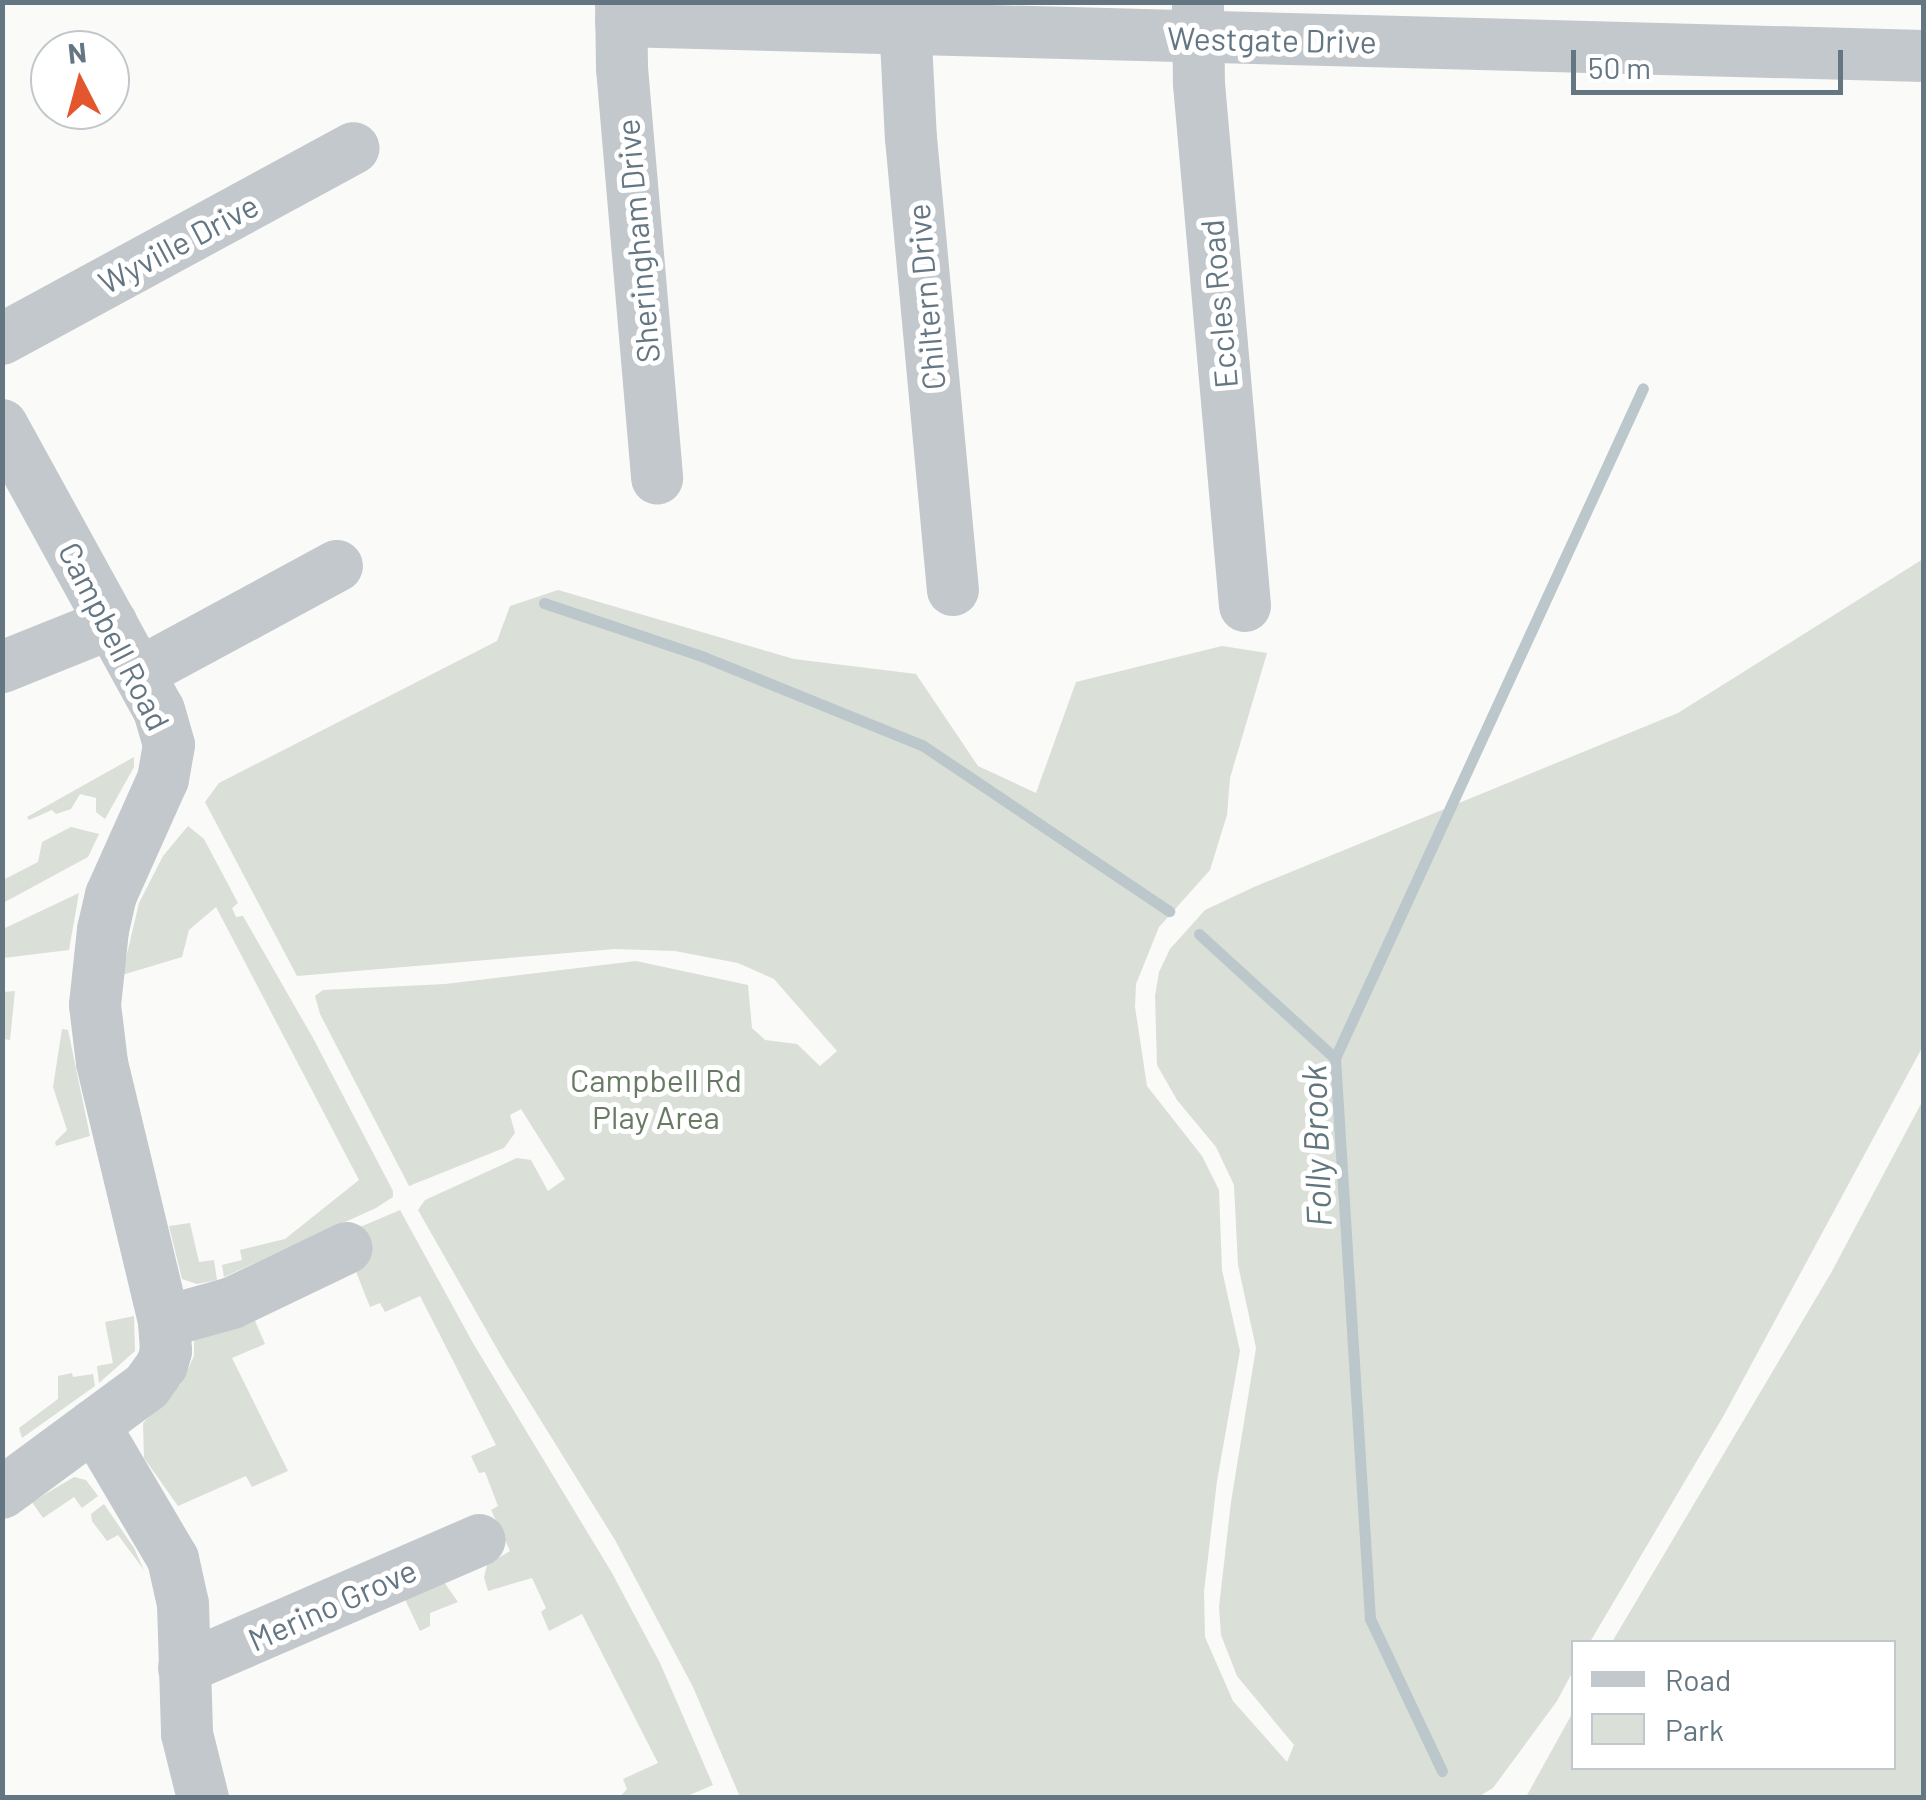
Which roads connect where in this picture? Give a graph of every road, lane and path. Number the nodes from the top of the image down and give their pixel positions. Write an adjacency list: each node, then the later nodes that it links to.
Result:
1 (621, 12): 2 (street, Westgate Drive); 8 (street, Sheringham Drive)
2 (904, 17): 3 (street, Westgate Drive); 10 (street, Chiltern Drive)
3 (1198, 20): 4 (street, Westgate Drive); 11 (street, Eccles Road)
4 (1924, 56)
5 (354, 148): 6 (street, Wyville Drive)
6 (2, 339)
7 (2, 424): 12 (street, Campbell Road)
8 (657, 479)
9 (337, 566): 14 (street)
10 (953, 590)
11 (1245, 606)
12 (112, 623): 13 (street); 14 (street, Campbell Road)
13 (2, 667)
14 (139, 673): 16 (street, Campbell Road)
15 (347, 1248): 16 (street)
16 (164, 1322): 17 (street, Campbell Road)
17 (94, 1425): 18 (street, Campbell Road); 20 (street)
18 (2, 1493)
19 (480, 1540): 20 (street, Merino Grove)
20 (184, 1668): 21 (street)
21 (203, 1798)

